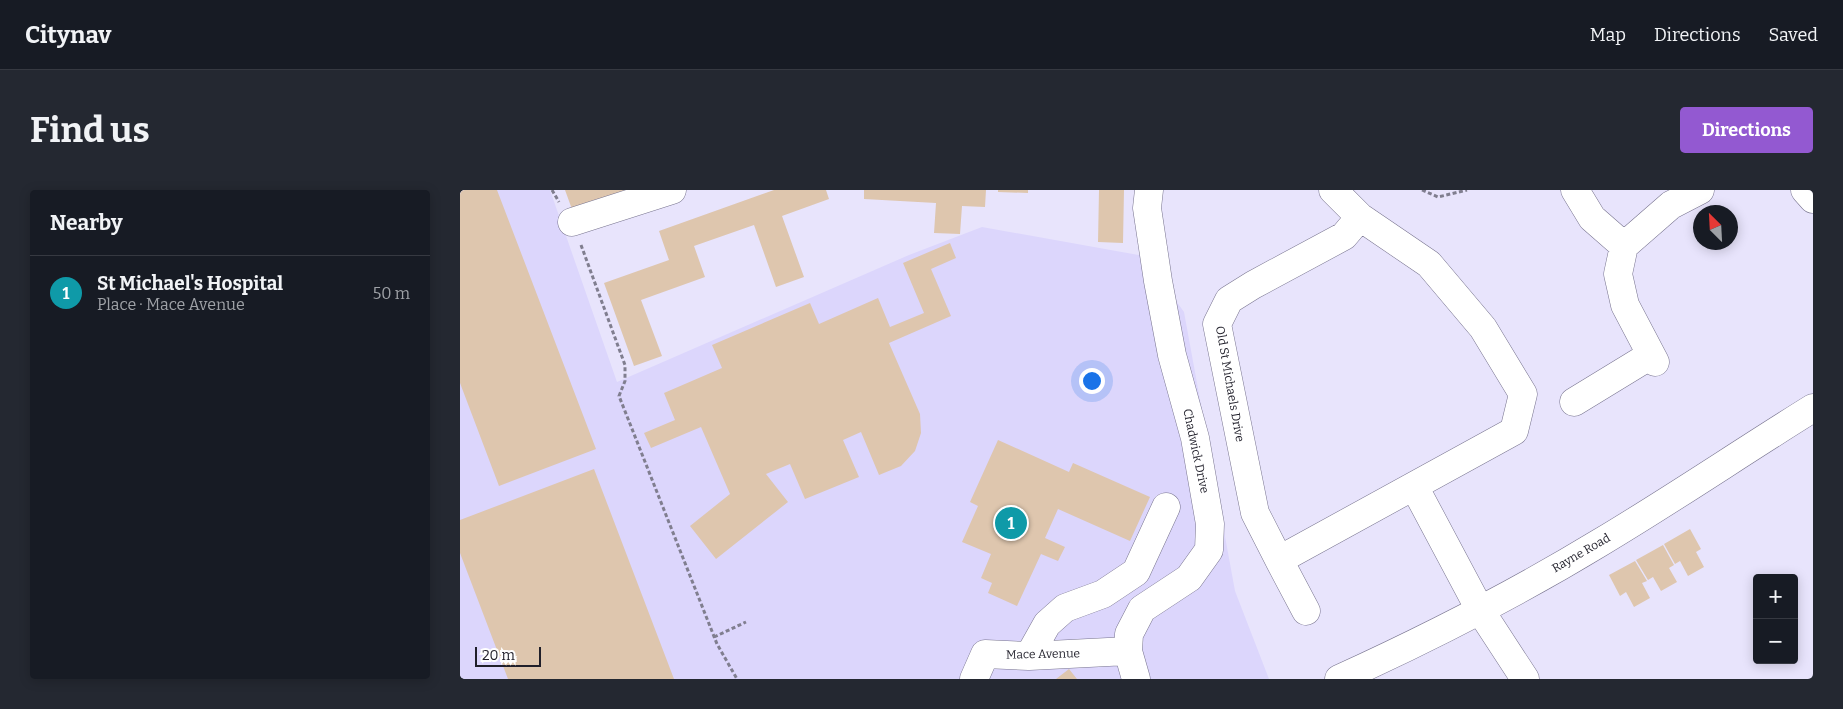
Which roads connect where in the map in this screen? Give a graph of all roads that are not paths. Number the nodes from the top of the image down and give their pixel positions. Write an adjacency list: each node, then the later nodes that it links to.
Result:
1 (672, 190): 9 (street)
2 (1149, 190): 18 (street, Chadwick Drive)
3 (1333, 190): 8 (street)
4 (1575, 190): 10 (street)
5 (1700, 190): 10 (street)
6 (1805, 190): 7 (street)
7 (1813, 199)
8 (1360, 217): 13 (street); 15 (street, Old St Michaels Drive)
9 (572, 222)
10 (1624, 246): 11 (street)
11 (1574, 402)
12 (1813, 408): 16 (street, Rayne Road)
13 (1414, 486): 15 (street); 16 (street)
14 (1166, 507): 19 (street)
15 (1279, 560): 17 (street, Old St Michaels Drive)
16 (1480, 610): 22 (street, Rayne Road); 23 (street)
17 (1306, 611)
18 (1128, 651): 19 (street, Mace Avenue); 21 (street, Chadwick Drive)
19 (1029, 656): 20 (street, Mace Avenue)
20 (974, 679)
21 (1136, 679)
22 (1339, 679)
23 (1526, 679)

